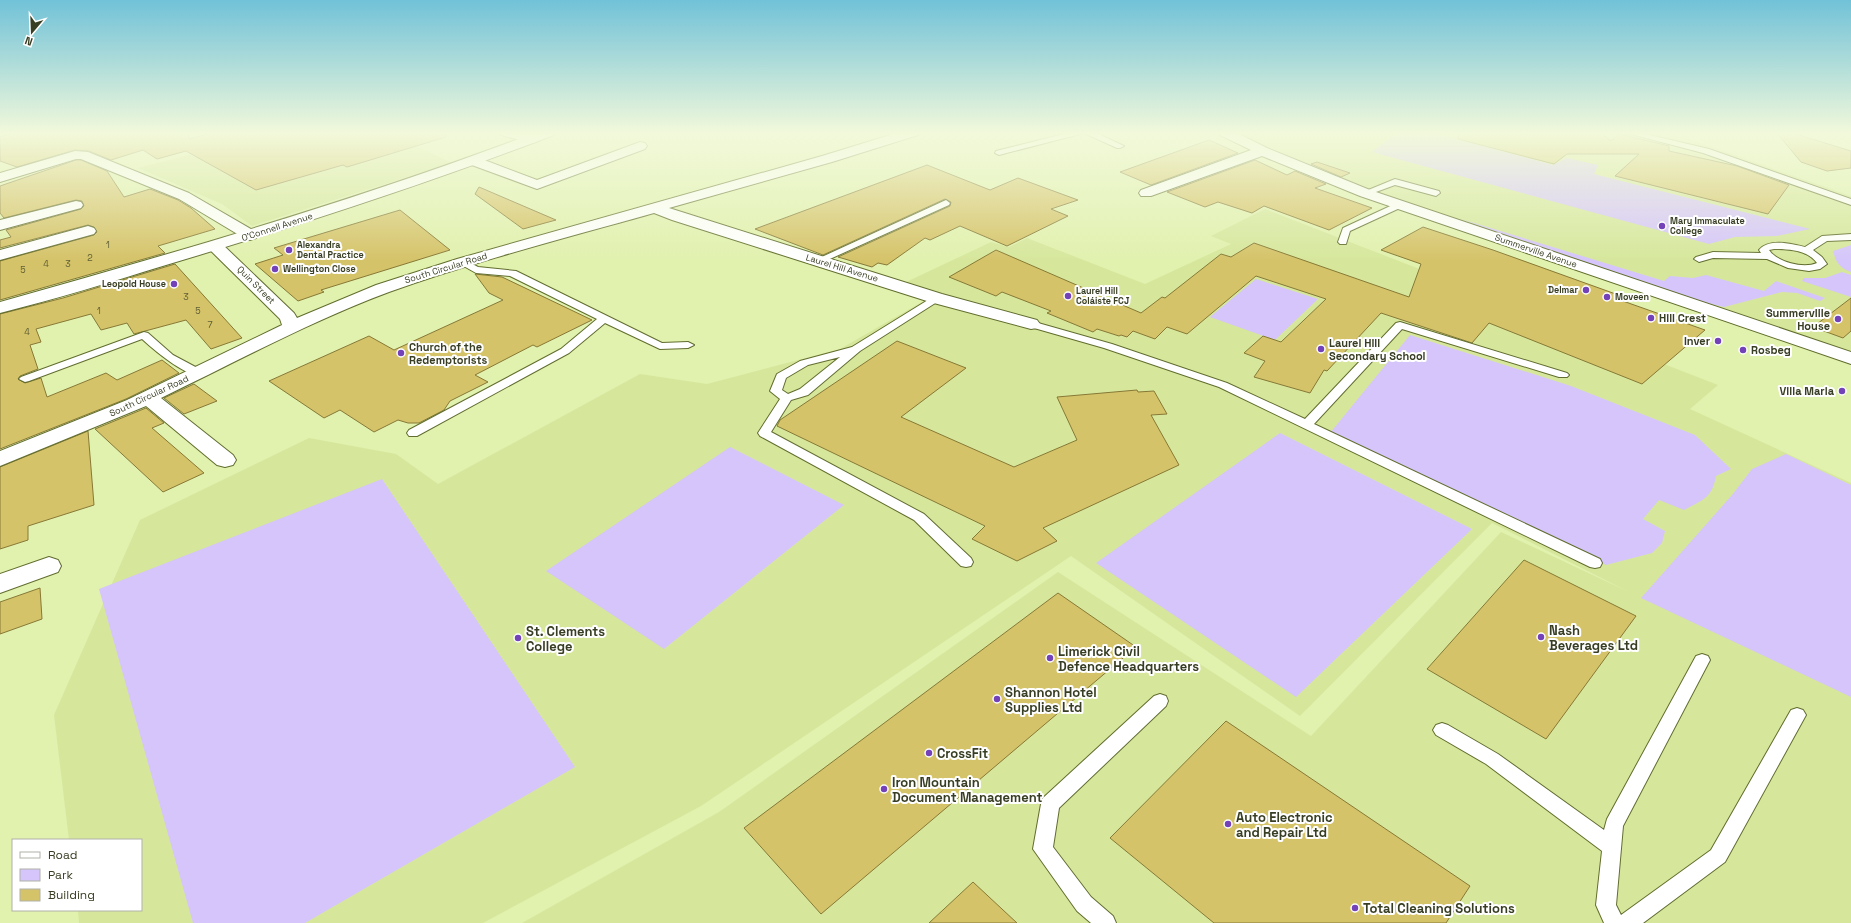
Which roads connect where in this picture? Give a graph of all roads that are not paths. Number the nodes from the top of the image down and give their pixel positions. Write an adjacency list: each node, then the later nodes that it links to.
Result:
1 (132, 175): 19 (street)
2 (435, 175): 19 (street, O'Connell Avenue)
3 (511, 175): 4 (street)
4 (563, 175)
5 (771, 175): 16 (street, South Circular Road)
6 (1196, 175): 11 (street)
7 (1322, 175): 9 (street, Summerville Avenue)
8 (1775, 175): 12 (lane)
9 (1365, 193): 10 (lane); 15 (street, Summerville Avenue)
10 (1436, 193)
11 (1146, 194)
12 (1851, 202)
13 (946, 203): 27 (lane)
14 (76, 205): 17 (street)
15 (1398, 205): 21 (lane); 36 (street, Summerville Avenue)
16 (655, 208): 27 (street, Laurel Hill Avenue); 28 (street, South Circular Road)
17 (0, 225)
18 (88, 232): 24 (street)
19 (250, 236): 22 (street, O'Connell Avenue)
20 (1851, 237): 23 (lane)
21 (1343, 242)
22 (215, 246): 30 (street, O'Connell Avenue); 33 (street, Quin Street)
23 (1806, 251): 25 (lane); 25 (lane)
24 (0, 255)
25 (1768, 256): 26 (lane)
26 (1699, 259)
27 (818, 261): 29 (street, Laurel Hill Avenue)
28 (463, 262): 31 (lane); 33 (street, South Circular Road)
29 (936, 298): 32 (street, Laurel Hill Avenue); 35 (lane)
30 (0, 308)
31 (604, 319): 34 (lane); 43 (lane)
32 (1031, 324): 42 (lane)
33 (292, 327): 37 (street, South Circular Road)
34 (688, 345)
35 (856, 349): 41 (lane); 41 (lane)
36 (1851, 358)
37 (199, 373): 39 (lane); 40 (street, South Circular Road)
38 (1563, 375): 42 (lane)
39 (25, 379)
40 (148, 398): 44 (street, South Circular Road); 45 (street)
41 (787, 398): 46 (lane)
42 (1306, 425): 47 (lane)
43 (413, 433)
44 (0, 459)
45 (225, 460)
46 (966, 562)
47 (1595, 563)
48 (49, 566): 49 (street)
49 (0, 584)
50 (1702, 660): 54 (lane)
51 (1160, 701): 55 (lane)
52 (1798, 715): 57 (lane)
53 (1442, 730): 54 (lane)
54 (1612, 847): 56 (lane)
55 (1106, 923)
56 (1614, 923)
57 (1626, 923)

